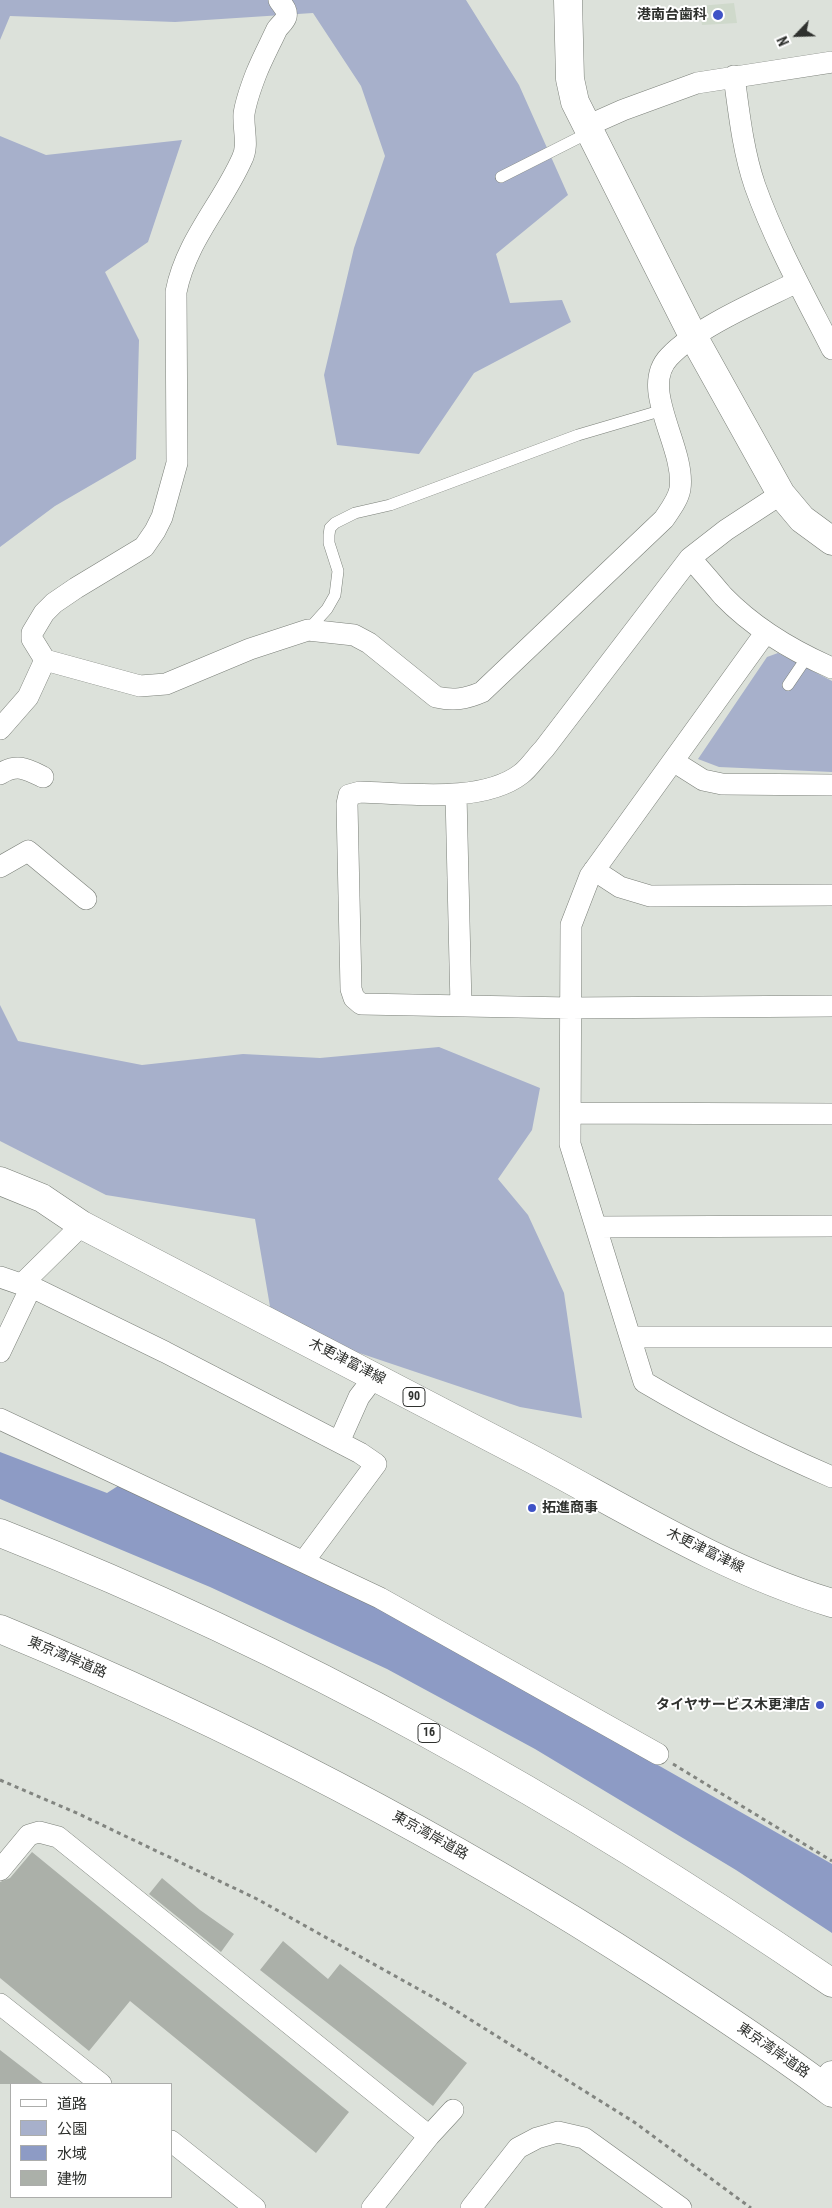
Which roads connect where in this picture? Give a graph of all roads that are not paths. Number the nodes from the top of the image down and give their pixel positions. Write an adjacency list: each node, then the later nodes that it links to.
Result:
1 (278, 0): 17 (street)
2 (568, 0): 5 (main road)
3 (832, 62): 4 (street)
4 (734, 76): 5 (street); 7 (street)
5 (589, 129): 6 (lane); 8 (main road)
6 (501, 177)
7 (797, 282): 8 (street); 9 (street)
8 (693, 336): 10 (street); 11 (main road)
9 (832, 349)
10 (663, 410): 14 (lane); 14 (street)
11 (781, 494): 12 (main road); 13 (street)
12 (832, 541)
13 (690, 558): 15 (street); 25 (street)
14 (308, 630): 17 (street)
15 (766, 632): 16 (street); 21 (street)
16 (807, 657): 18 (street); 19 (lane)
17 (45, 660): 20 (street)
18 (832, 668)
19 (788, 685)
20 (0, 729)
21 (673, 761): 24 (street); 27 (street)
22 (0, 774): 23 (street)
23 (43, 777)
24 (832, 785)
25 (456, 794): 30 (street); 30 (street)
26 (0, 867): 29 (street)
27 (594, 870): 28 (street); 32 (street)
28 (832, 895)
29 (86, 899)
30 (461, 1006): 32 (street)
31 (832, 1006): 32 (street)
32 (570, 1008): 33 (street)
33 (570, 1113): 34 (street); 38 (street)
34 (832, 1114)
35 (0, 1181): 36 (main road, 木更津富津線 / 90)
36 (82, 1225): 40 (street); 44 (main road, 木更津富津線 / 90)
37 (832, 1226): 38 (street)
38 (596, 1227): 41 (street)
39 (0, 1276): 40 (street)
40 (27, 1286): 43 (street); 46 (street)
41 (631, 1337): 42 (street); 47 (street)
42 (832, 1337)
43 (0, 1352)
44 (374, 1376): 46 (street); 50 (main road, 木更津富津線 / 90)
45 (0, 1419): 49 (street)
46 (339, 1442): 49 (street)
47 (832, 1477)
48 (0, 1533): 54 (main road, 16)
49 (304, 1561): 52 (street)
50 (832, 1603)
51 (0, 1629): 57 (main road, 東京湾岸道路)
52 (658, 1754)
53 (0, 1870): 59 (street)
54 (832, 1983)
55 (0, 2004): 56 (street)
56 (99, 2083)
57 (830, 2084)
58 (453, 2110): 59 (street)
59 (429, 2136): 62 (street)
60 (172, 2142): 61 (street)
61 (255, 2208)
62 (372, 2208)
63 (471, 2208): 64 (street)
64 (681, 2208)

